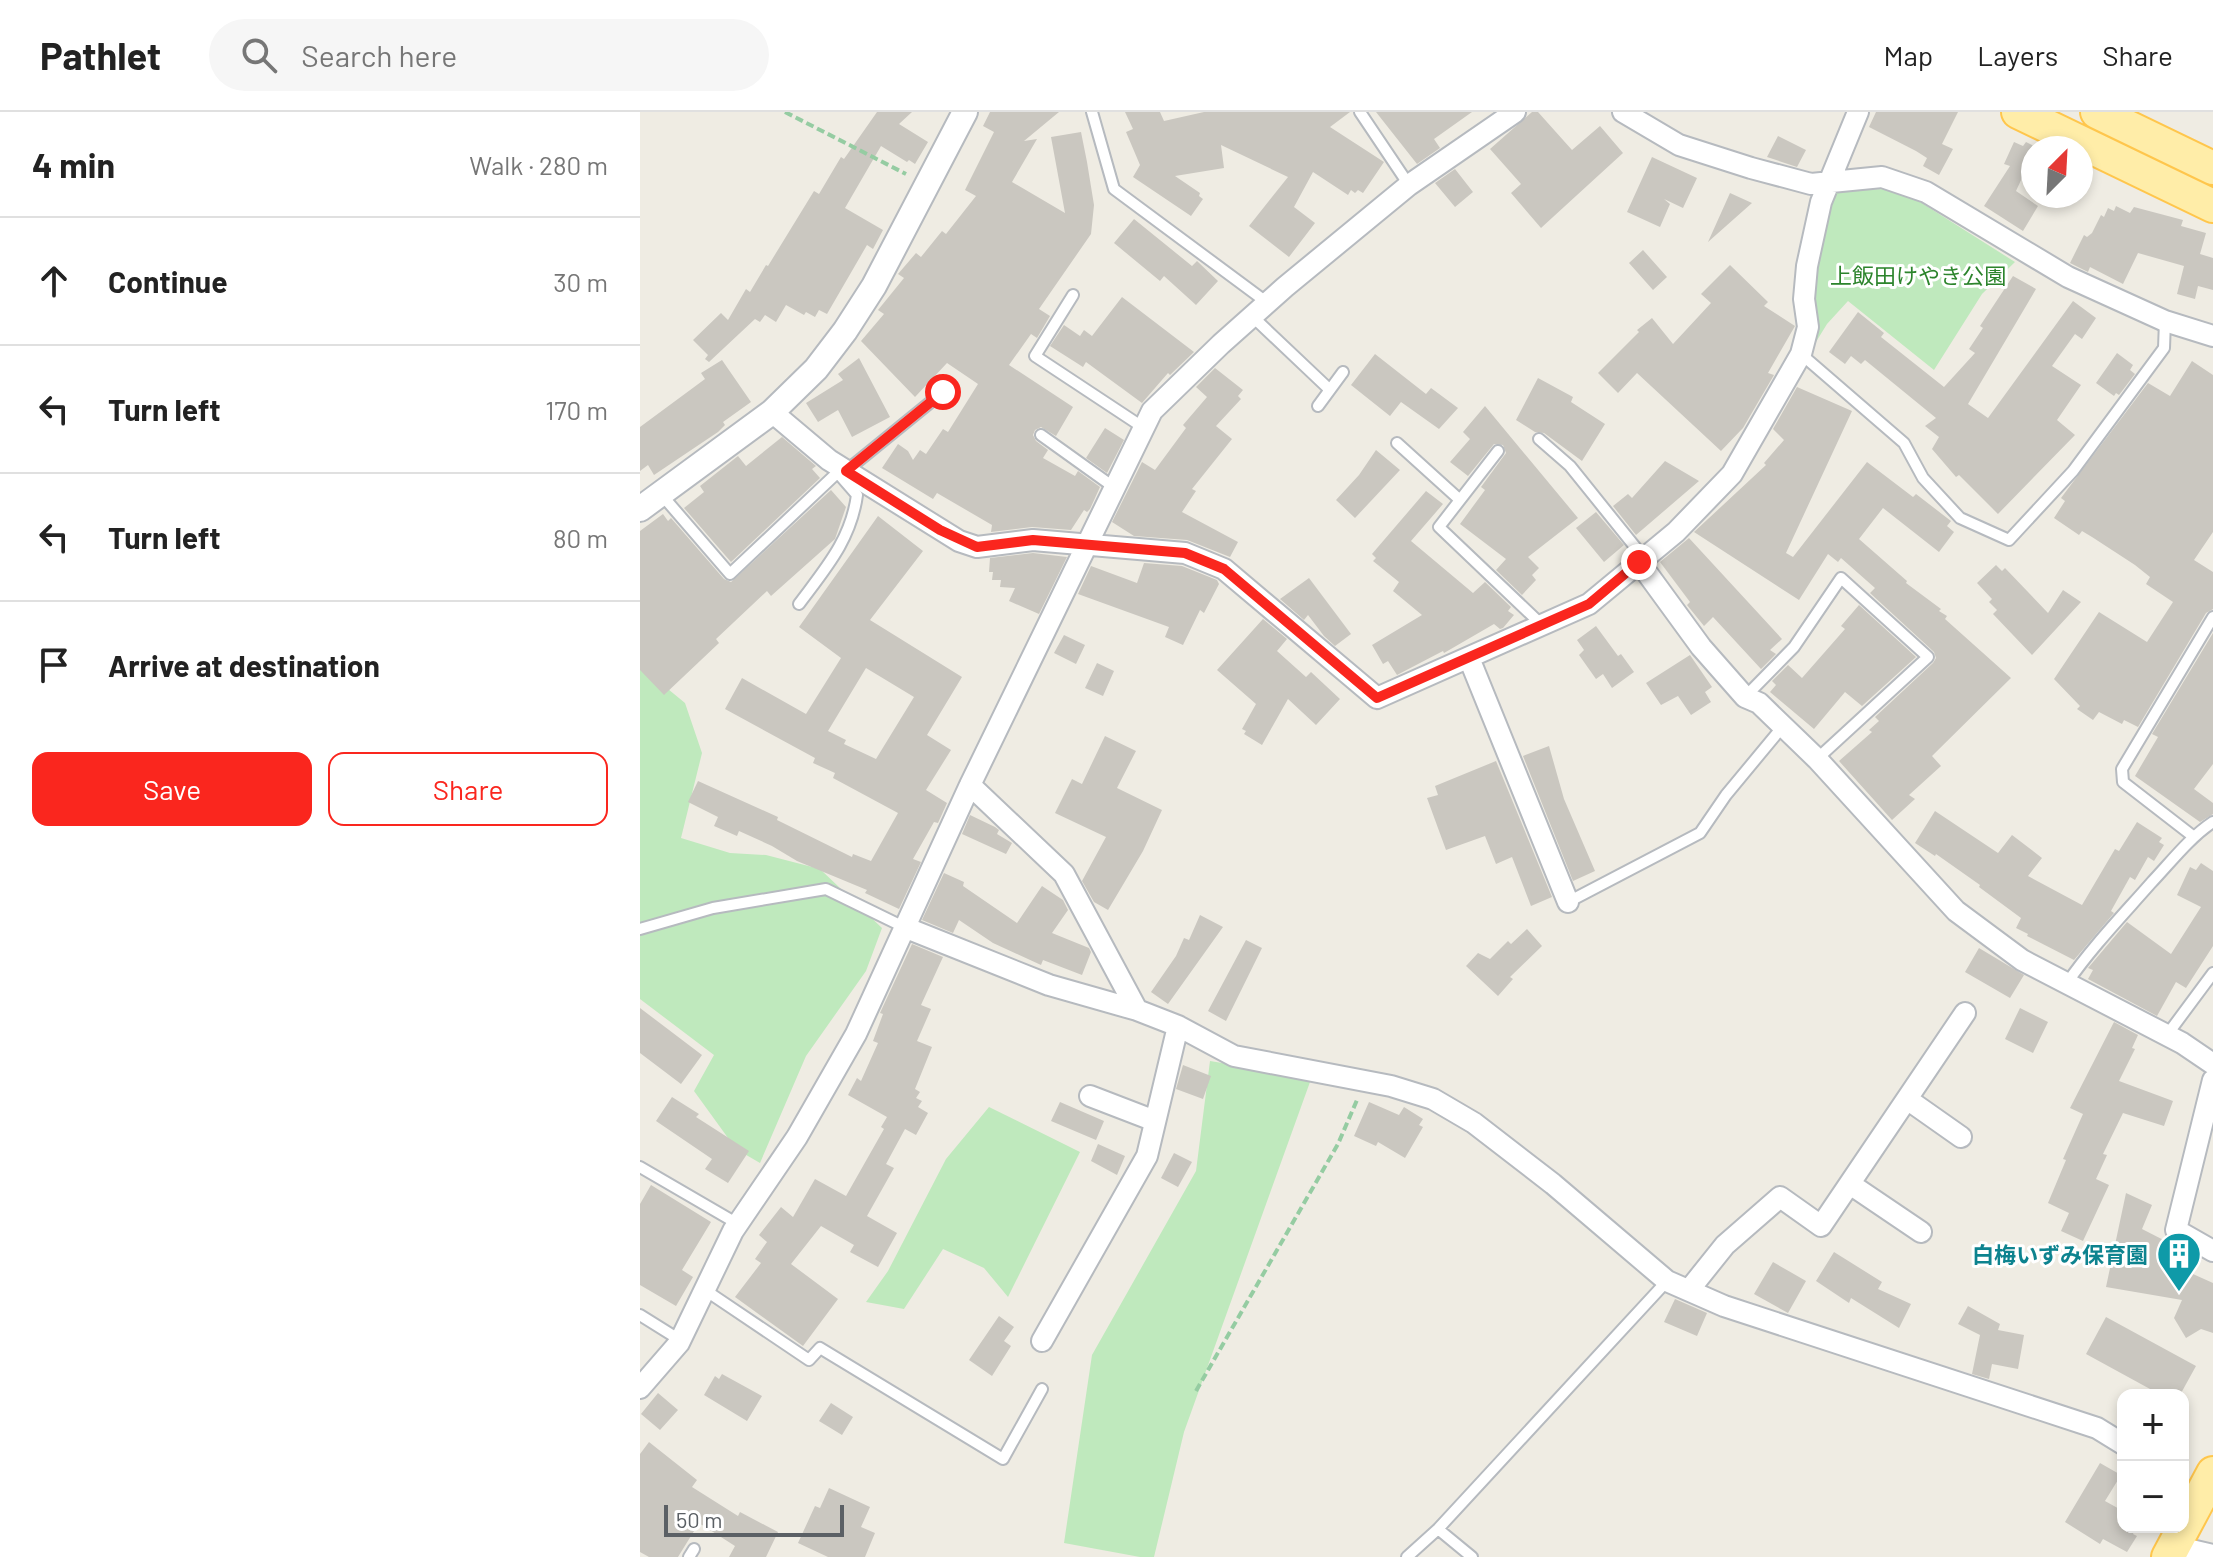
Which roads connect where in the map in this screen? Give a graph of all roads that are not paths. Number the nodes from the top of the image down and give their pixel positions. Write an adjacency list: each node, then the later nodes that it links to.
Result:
1 (965, 112): 22 (street)
2 (1092, 112): 14 (lane)
3 (1360, 112): 11 (lane)
4 (1515, 112): 11 (street)
5 (1623, 112): 10 (street)
6 (1858, 112): 10 (street)
7 (2018, 112): 12 (main road)
8 (2097, 112): 9 (main road)
9 (2213, 168)
10 (1829, 182): 15 (street); 17 (street)
11 (1409, 185): 14 (street)
12 (2213, 206)
13 (1073, 295): 23 (lane)
14 (1261, 310): 19 (lane); 23 (street)
15 (2165, 321): 16 (street); 17 (lane)
16 (2213, 336)
17 (1801, 354): 34 (street)
18 (1343, 372): 19 (lane)
19 (1329, 389): 21 (lane)
20 (943, 392): 28 (lane)
21 (1318, 406)
22 (772, 412): 28 (street); 30 (street)
23 (1144, 428): 29 (street)
24 (1041, 435): 29 (lane)
25 (1539, 439): 34 (lane)
26 (1397, 443): 31 (lane)
27 (1498, 451): 31 (lane)
28 (838, 468): 30 (lane); 33 (street); 35 (lane)
29 (1115, 488): 33 (street)
30 (661, 494): 32 (street)
31 (1460, 500): 37 (lane)
32 (640, 509)
33 (1087, 545): 38 (street); 42 (street)
34 (1642, 560): 37 (street); 39 (street)
35 (799, 604)
36 (2213, 617): 44 (lane)
37 (1542, 625): 38 (street)
38 (1469, 658): 45 (street)
39 (1745, 697): 40 (street); 41 (lane)
40 (1784, 725): 41 (street); 45 (lane)
41 (1817, 759): 49 (street)
42 (970, 785): 46 (street); 50 (street)
43 (2213, 822): 44 (lane)
44 (2194, 837): 49 (lane)
45 (1568, 902)
46 (904, 927): 47 (lane); 50 (street); 62 (street)
47 (640, 929)
48 (2213, 973): 53 (lane)
49 (2067, 983): 53 (street)
50 (1137, 1010): 52 (street)
51 (1965, 1013): 57 (street)
52 (1178, 1026): 58 (street); 65 (street)
53 (2167, 1035): 54 (street)
54 (2213, 1064)
55 (2213, 1080): 64 (street)
56 (1090, 1096): 58 (street)
57 (1907, 1099): 59 (street); 61 (street)
58 (1155, 1121): 70 (street)
59 (1961, 1137)
60 (640, 1167): 62 (lane)
61 (1850, 1184): 63 (street); 67 (street)
62 (738, 1224): 66 (street)
63 (1921, 1232)
64 (2213, 1251)
65 (1667, 1281): 67 (street); 75 (lane)
66 (705, 1290): 69 (street); 72 (lane)
67 (1689, 1290): 73 (street)
68 (640, 1315): 69 (lane)
69 (680, 1340): 71 (street)
70 (1042, 1341)
71 (640, 1388)
72 (1042, 1389)
73 (2117, 1440)
74 (2199, 1484): 76 (main road)
75 (1438, 1529): 78 (lane); 79 (lane)
76 (2171, 1552): 77 (street)
77 (2213, 1555)
78 (1407, 1557)
79 (1472, 1557)

